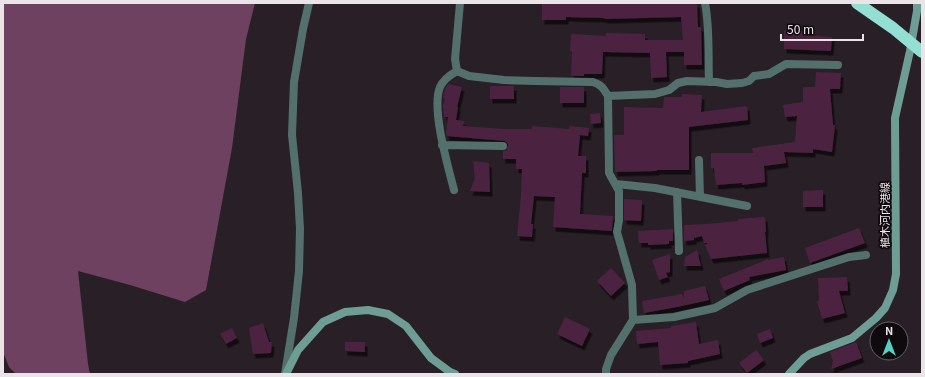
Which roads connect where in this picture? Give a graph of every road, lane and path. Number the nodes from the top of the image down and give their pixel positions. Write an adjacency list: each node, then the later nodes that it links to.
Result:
1 (309, 3): 22 (street)
2 (460, 3): 8 (street)
3 (705, 3): 9 (street)
4 (858, 3): 6 (highway)
5 (917, 3): 25 (main road, 植木河内港線)
6 (922, 52)
7 (838, 65): 9 (street)
8 (457, 71): 10 (street); 11 (street)
9 (709, 82): 10 (street)
10 (608, 96): 14 (street)
11 (442, 144): 12 (street); 15 (street)
12 (503, 146)
13 (699, 160): 17 (street)
14 (616, 184): 16 (street); 21 (street)
15 (454, 190)
16 (677, 192): 17 (street); 19 (street)
17 (700, 197): 18 (street)
18 (747, 206)
19 (679, 252)
20 (866, 255): 21 (street)
21 (633, 320): 24 (street)
22 (285, 374): 23 (main road)
23 (455, 374)
24 (606, 374)
25 (789, 374)

